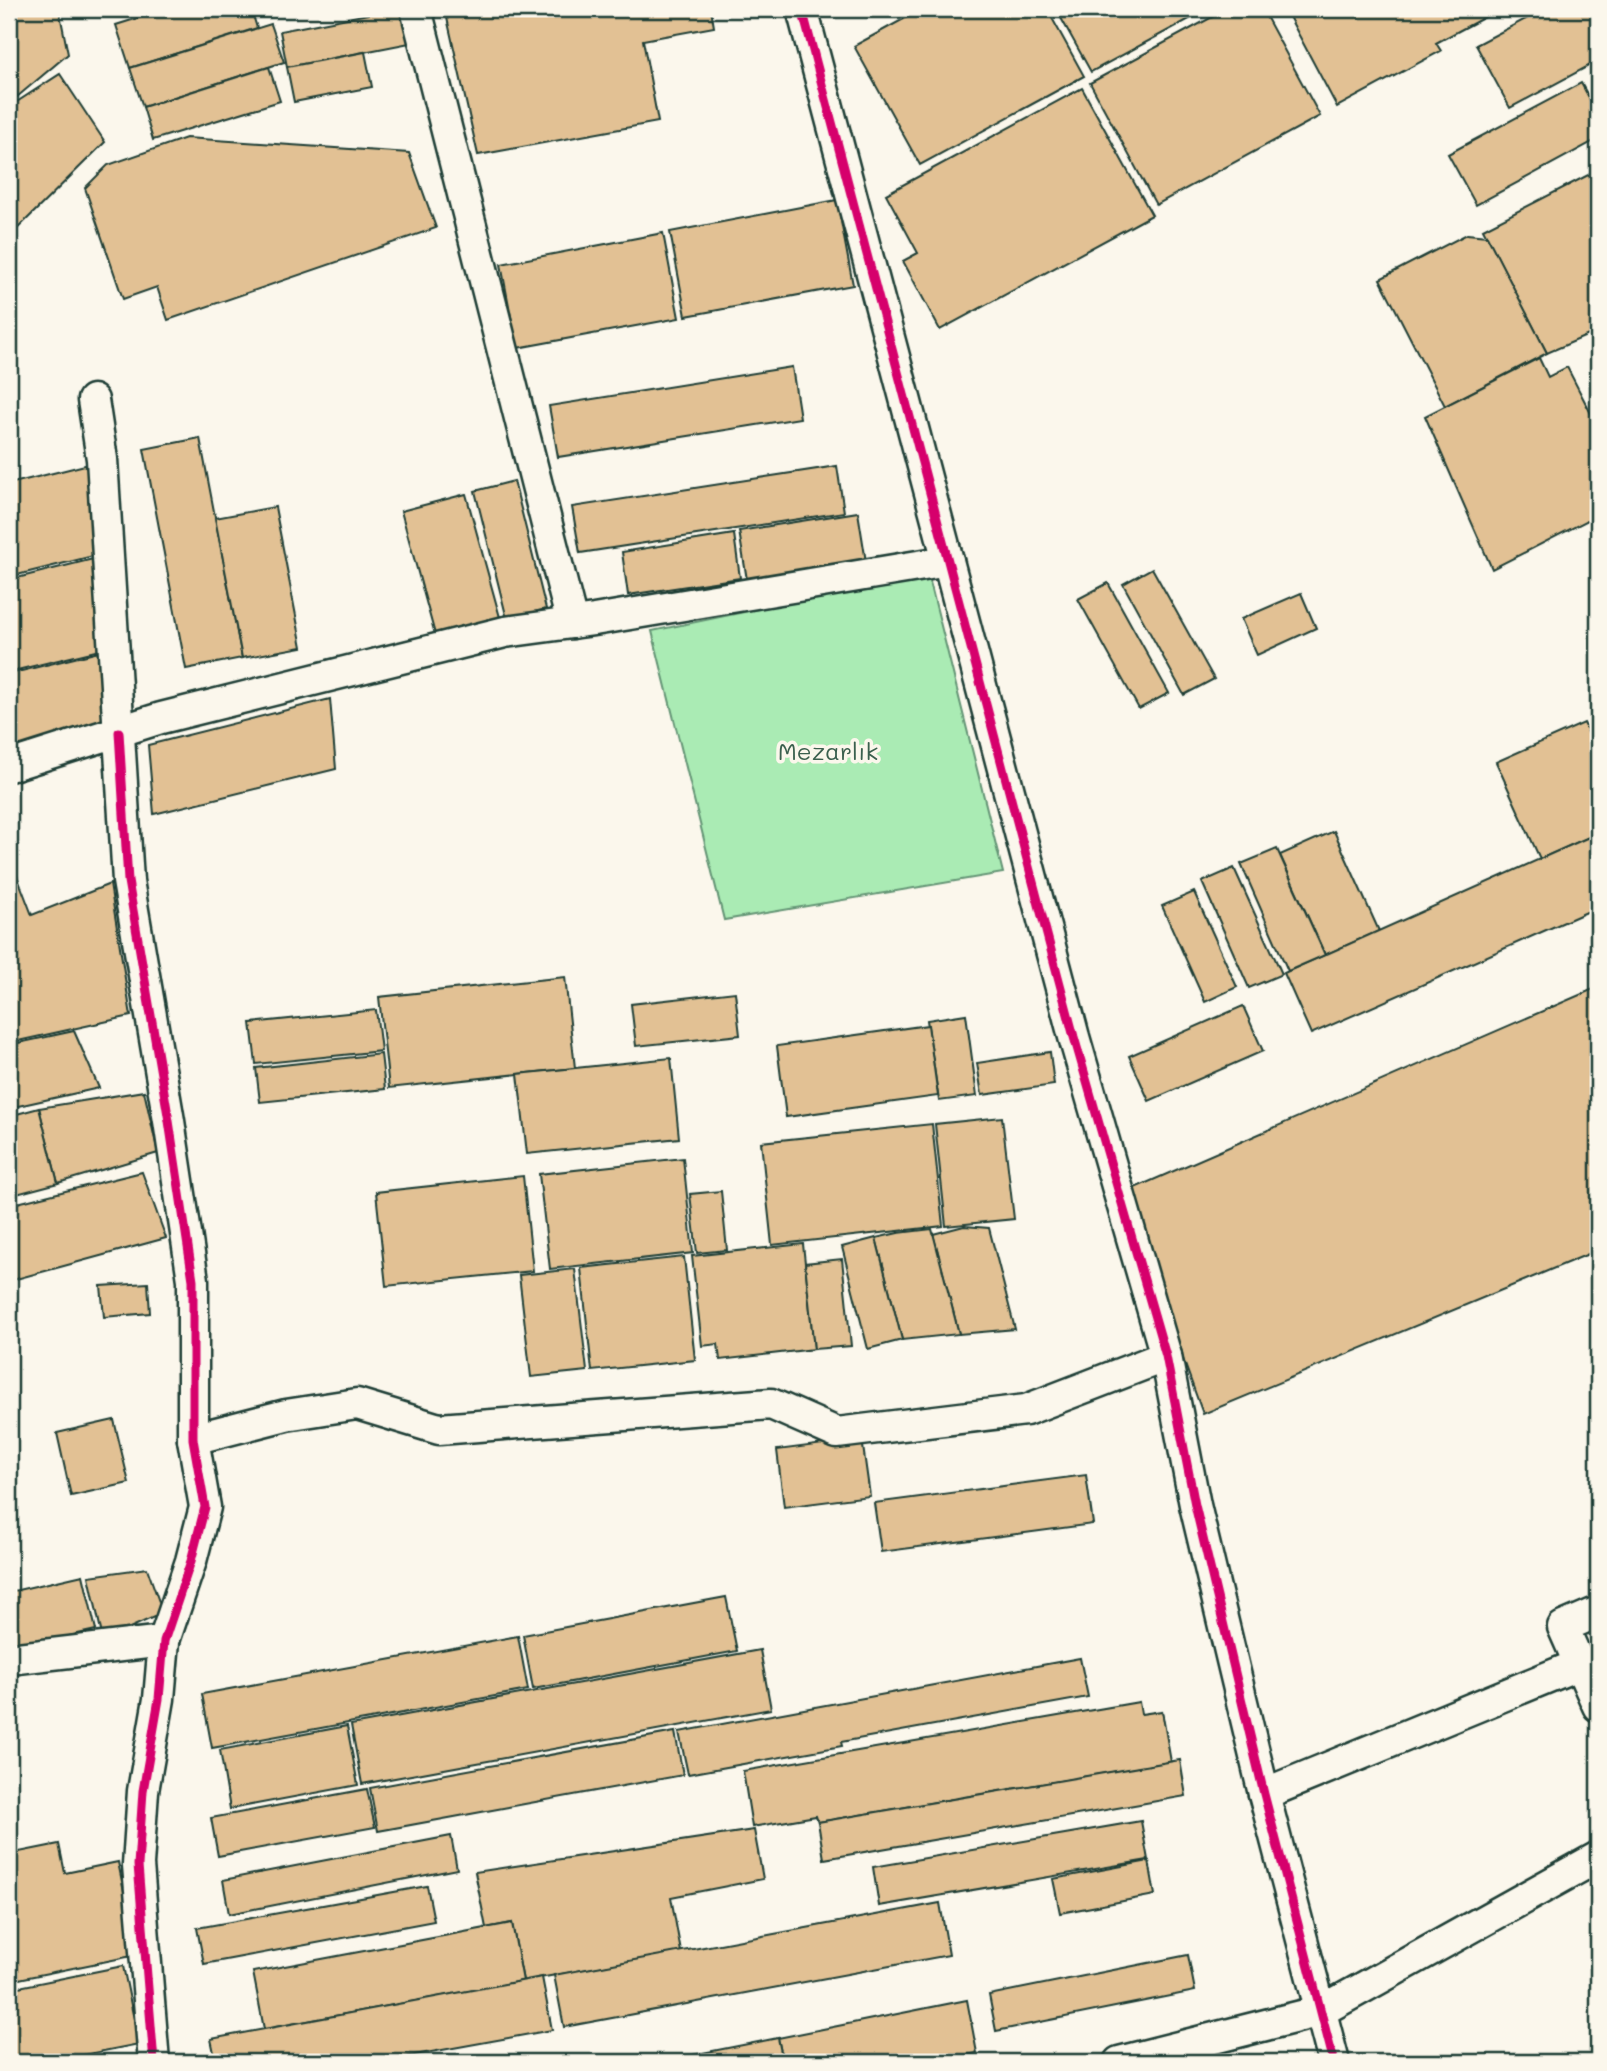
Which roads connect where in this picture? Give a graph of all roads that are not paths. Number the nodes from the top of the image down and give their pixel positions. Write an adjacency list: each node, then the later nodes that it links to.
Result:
1 (416, 9): 5 (street)
2 (802, 9): 4 (street)
3 (93, 400): 6 (street)
4 (948, 561): 5 (street); 8 (street)
5 (572, 623): 6 (street)
6 (119, 732): 7 (street); 9 (street)
7 (9, 766)
8 (1166, 1356): 9 (street); 15 (street)
9 (193, 1439): 11 (street)
10 (1598, 1612): 13 (street)
11 (164, 1641): 12 (street); 18 (street)
12 (9, 1659)
13 (1580, 1664): 14 (street); 15 (street)
14 (1598, 1706)
15 (1264, 1794): 17 (street)
16 (1598, 1857): 17 (street)
17 (1321, 2011): 19 (street); 20 (street)
18 (153, 2062)
19 (1119, 2062)
20 (1334, 2062)

